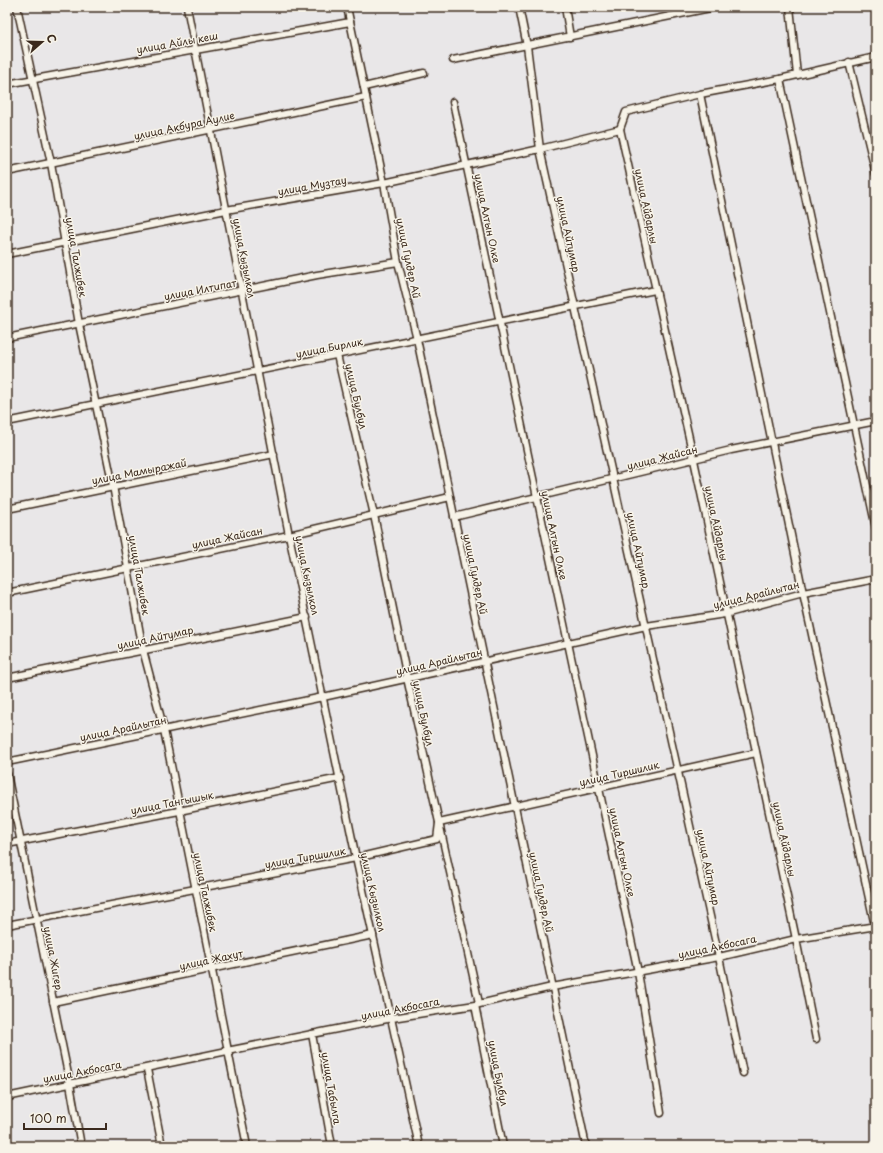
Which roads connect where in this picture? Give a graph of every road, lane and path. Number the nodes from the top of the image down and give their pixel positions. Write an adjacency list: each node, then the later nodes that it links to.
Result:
1 (17, 7): 17 (street, улица Талжибек)
2 (187, 7): 11 (street, улица Кызылкол)
3 (347, 7): 8 (street, улица Гулдер Ай)
4 (520, 7): 10 (street, улица Айтумар)
5 (565, 7): 9 (street)
6 (715, 7): 9 (street)
7 (790, 7): 16 (street)
8 (350, 22): 11 (street, улица Айлы кеш); 20 (street, улица Гулдер Ай)
9 (570, 37): 10 (street)
10 (527, 46): 13 (street); 26 (street, улица Айтумар)
11 (195, 49): 17 (street, улица Айлы кеш); 25 (street, улица Кызылкол)
12 (876, 57): 14 (street)
13 (453, 60)
14 (849, 62): 16 (street); 30 (street)
15 (424, 73): 20 (street)
16 (797, 75): 18 (street)
17 (32, 79): 19 (street, улица Айлы кеш); 27 (street, улица Талжибек)
18 (780, 79): 21 (street); 48 (street)
19 (7, 84)
20 (364, 88): 22 (street, улица Гулдер Ай)
21 (700, 94): 24 (street); 49 (street)
22 (366, 97): 25 (street, улица Акбура Аулие); 31 (street, улица Гулдер Ай)
23 (453, 102): 28 (street, улица Алтын Олке)
24 (620, 129): 26 (street, улица Музтау); 36 (street, улица Айдарлы)
25 (210, 130): 27 (street, улица Акбура Аулие); 32 (street, улица Кызылкол)
26 (540, 149): 28 (street, улица Музтау); 38 (street, улица Айтумар)
27 (51, 163): 29 (street, улица Акбура Аулие); 33 (street, улица Талжибек)
28 (466, 164): 31 (street, улица Музтау); 39 (street, улица Алтын Олке)
29 (7, 172)
30 (876, 174)
31 (384, 183): 32 (street, улица Музтау); 35 (street, улица Гулдер Ай)
32 (226, 210): 33 (street, улица Музтау); 37 (street, улица Кызылкол)
33 (64, 242): 34 (street, улица Музтау); 40 (street, улица Талжибек)
34 (7, 254)
35 (398, 262): 37 (street, улица Илтипат); 42 (street, улица Гулдер Ай)
36 (655, 290): 38 (street, улица Бирлик); 51 (street, улица Айдарлы)
37 (241, 291): 40 (street, улица Илтипат); 44 (street, улица Кызылкол)
38 (575, 306): 39 (street, улица Бирлик); 52 (street, улица Айтумар)
39 (500, 322): 42 (street, улица Бирлик); 55 (street, улица Алтын Олке)
40 (79, 324): 41 (street, улица Илтипат); 45 (street, улица Талжибек)
41 (7, 338)
42 (417, 339): 43 (street, улица Бирлик); 54 (street, улица Гулдер Ай)
43 (337, 355): 44 (street, улица Бирлик); 57 (street, улица Булбул)
44 (256, 372): 45 (street, улица Бирлик); 50 (street, улица Кызылкол)
45 (96, 404): 47 (street, улица Бирлик); 53 (street, улица Талжибек)
46 (876, 421): 48 (street, улица Жайсан)
47 (7, 422)
48 (854, 426): 49 (street, улица Жайсан); 59 (street)
49 (772, 442): 51 (street, улица Жайсан); 64 (street)
50 (274, 454): 53 (street, улица Мамыражай); 60 (street, улица Кызылкол)
51 (694, 460): 52 (street, улица Жайсан); 65 (street, улица Айдарлы)
52 (613, 480): 55 (street, улица Жайсан); 67 (street, улица Айтумар)
53 (113, 486): 56 (street, улица Мамыражай); 61 (street, улица Талжибек)
54 (450, 497): 57 (street, улица Жайсан); 58 (street, улица Гулдер Ай)
55 (537, 497): 58 (street, улица Жайсан); 68 (street, улица Алтын Олке)
56 (7, 509)
57 (374, 515): 60 (street, улица Жайсан); 72 (street, улица Булбул)
58 (454, 517): 70 (street, улица Гулдер Ай)
59 (876, 528)
60 (289, 535): 61 (street, улица Жайсан); 66 (street, улица Кызылкол)
61 (129, 568): 63 (street, улица Жайсан); 69 (street, улица Талжибек)
62 (876, 579): 64 (street, улица Арайлытан)
63 (7, 593)
64 (803, 593): 65 (street, улица Арайлытан); 90 (street)
65 (725, 614): 67 (street, улица Арайлытан); 75 (street, улица Айдарлы)
66 (307, 617): 69 (street, улица Айтумар); 73 (street, улица Кызылкол)
67 (646, 626): 68 (street, улица Арайлытан); 77 (street, улица Айтумар)
68 (568, 642): 70 (street, улица Арайлытан); 80 (street, улица Алтын Олке)
69 (143, 650): 71 (street, улица Айтумар); 74 (street, улица Талжибек)
70 (484, 661): 72 (street, улица Арайлытан); 81 (street, улица Гулдер Ай)
71 (7, 678)
72 (407, 678): 73 (street, улица Арайлытан); 83 (street, улица Булбул)
73 (323, 697): 74 (street, улица Арайлытан); 79 (street, улица Кызылкол)
74 (164, 730): 76 (street, улица Арайлытан); 82 (street, улица Талжибек)
75 (756, 753): 77 (street, улица Тиршилик); 92 (street, улица Айдарлы)
76 (7, 762)
77 (678, 770): 80 (street, улица Тиршилик); 93 (street, улица Айтумар)
78 (7, 774): 84 (street, улица Жигер)
79 (340, 778): 82 (street, улица Тангышык); 86 (street, улица Кызылкол)
80 (599, 788): 81 (street, улица Тиршилик); 95 (street, улица Алтын Олке)
81 (514, 807): 83 (street, улица Тиршилик); 96 (street, улица Гулдер Ай)
82 (179, 812): 84 (street, улица Тангышык); 87 (street, улица Талжибек)
83 (439, 824): 86 (street, улица Тиршилик); 98 (street, улица Булбул)
84 (20, 841): 85 (street, улица Тангышык); 88 (street, улица Жигер)
85 (7, 844)
86 (356, 858): 87 (street, улица Тиршилик); 91 (street, улица Кызылкол)
87 (195, 888): 88 (street, улица Тиршилик); 94 (street, улица Талжибек)
88 (36, 918): 89 (street, улица Тиршилик); 97 (street, улица Жигер)
89 (7, 924)
90 (876, 926): 92 (street, улица Акбосага)
91 (373, 935): 94 (street, улица Жахут); 99 (street, улица Кызылкол)
92 (796, 939): 93 (street, улица Акбосага); 101 (street, улица Айдарлы)
93 (719, 956): 95 (street, улица Акбосага); 104 (street, улица Айтумар)
94 (212, 970): 97 (street, улица Жахут); 102 (street, улица Талжибек)
95 (638, 972): 96 (street, улица Акбосага); 107 (street, улица Алтын Олке)
96 (552, 987): 98 (street, улица Акбосага); 114 (street, улица Гулдер Ай)
97 (53, 1002): 105 (street, улица Жигер)
98 (477, 1004): 99 (street, улица Акбосага); 113 (street, улица Булбул)
99 (392, 1018): 100 (street, улица Акбосага); 112 (street, улица Кызылкол)
100 (312, 1034): 102 (street, улица Акбосага); 111 (street, улица Табылга)
101 (816, 1039)
102 (227, 1051): 103 (street, улица Акбосага); 110 (street, улица Талжибек)
103 (146, 1068): 105 (street, улица Акбосага); 109 (street)
104 (743, 1073)
105 (70, 1084): 106 (street, улица Акбосага); 108 (street, улица Жигер)
106 (7, 1097)
107 (661, 1113)
108 (81, 1146)
109 (162, 1146)
110 (247, 1146)
111 (332, 1146)
112 (419, 1146)
113 (503, 1146)
114 (586, 1146)

